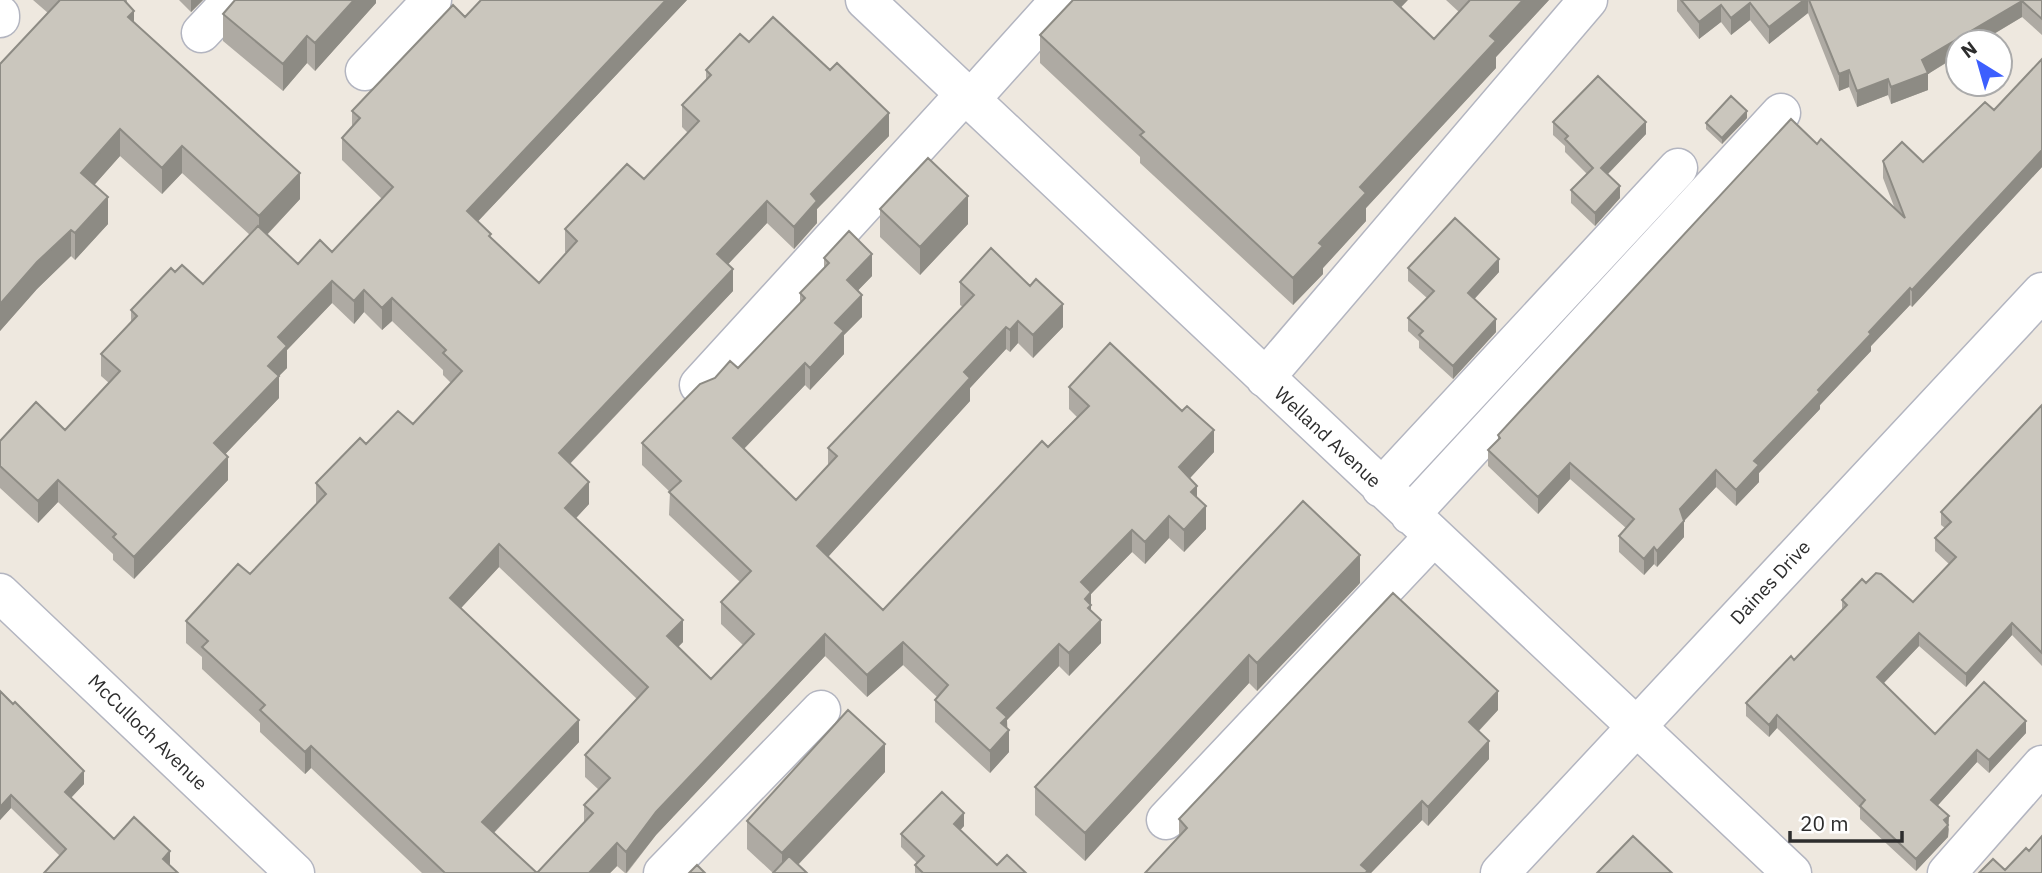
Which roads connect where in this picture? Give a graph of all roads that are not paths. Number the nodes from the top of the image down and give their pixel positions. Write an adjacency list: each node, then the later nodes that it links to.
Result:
1 (232, 0): 6 (street)
2 (432, 0): 7 (street)
3 (865, 0): 8 (street, Welland Avenue)
4 (1060, 0): 8 (street)
5 (1588, 0): 12 (street)
6 (201, 33)
7 (365, 71)
8 (967, 97): 12 (street, Welland Avenue); 13 (street)
9 (1781, 113): 15 (street)
10 (1678, 167): 14 (street)
11 (2042, 292): 18 (street, Daines Drive)
12 (1265, 378): 14 (street, Welland Avenue)
13 (699, 386)
14 (1381, 488): 15 (street, Welland Avenue)
15 (1422, 526): 18 (street, Welland Avenue); 20 (street)
16 (0, 593): 21 (street, McCulloch Avenue)
17 (821, 710): 22 (street)
18 (1634, 727): 23 (street, Daines Drive); 24 (street, Welland Avenue)
19 (2042, 765): 25 (street)
20 (1166, 820)
21 (295, 873)
22 (663, 873)
23 (1500, 873)
24 (1792, 873)
25 (1947, 873)

